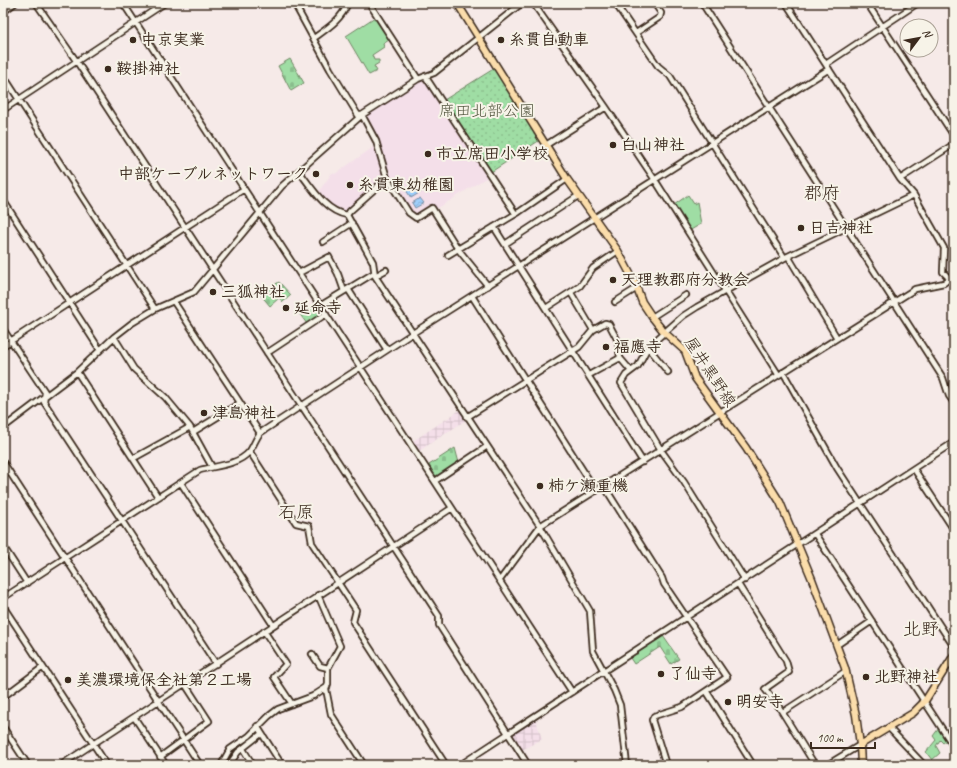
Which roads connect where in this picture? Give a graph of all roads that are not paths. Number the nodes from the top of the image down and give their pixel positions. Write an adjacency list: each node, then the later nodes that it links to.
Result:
1 (15, 3): 17 (street)
2 (36, 3): 23 (street)
3 (123, 3): 18 (street)
4 (165, 3): 18 (street)
5 (294, 3): 22 (street)
6 (348, 3): 22 (street)
7 (369, 3): 28 (street)
8 (457, 3): 21 (main road, 屋井黒野線)
9 (522, 3): 21 (street)
10 (533, 3): 30 (street)
11 (615, 3): 20 (street)
12 (654, 3): 20 (street)
13 (702, 3): 31 (street)
14 (786, 3): 24 (street)
15 (867, 3): 19 (street)
16 (918, 3): 19 (street)
17 (3, 12)
18 (135, 22): 23 (street); 43 (street)
19 (882, 26): 24 (street); 34 (street)
20 (636, 33): 35 (street)
21 (478, 37): 27 (street); 37 (main road, 屋井黒野線)
22 (314, 38): 33 (street)
23 (77, 62): 29 (street); 52 (street)
24 (826, 64): 25 (street)
25 (829, 69): 31 (street); 41 (street)
26 (3, 75): 29 (street)
27 (425, 76): 28 (street); 48 (street)
28 (418, 79): 33 (street)
29 (19, 99): 32 (street); 61 (street)
30 (606, 107): 37 (street); 42 (street)
31 (769, 107): 35 (street); 54 (street)
32 (3, 110)
33 (362, 115): 38 (street); 39 (street)
34 (954, 136)
35 (712, 143): 42 (street); 60 (street)
36 (954, 144): 41 (street)
37 (546, 145): 40 (main road, 屋井黒野線)
38 (299, 171): 47 (street); 49 (street)
39 (386, 178): 49 (street); 57 (street)
40 (567, 179): 45 (main road, 屋井黒野線); 48 (street)
41 (900, 179): 44 (street)
42 (655, 180): 50 (street); 72 (street)
43 (244, 189): 47 (street); 52 (street)
44 (914, 195): 54 (street); 67 (street)
45 (578, 196): 50 (main road, 屋井黒野線); 56 (street)
46 (3, 200): 79 (street)
47 (259, 212): 63 (street); 65 (street)
48 (515, 213): 53 (street)
49 (348, 215): 51 (street)
50 (595, 218): 58 (main road, 屋井黒野線); 62 (street)
51 (352, 224): 55 (street); 66 (street)
52 (186, 227): 61 (street); 63 (street)
53 (494, 227): 56 (street); 57 (street)
54 (847, 227): 60 (street); 78 (street)
55 (323, 242)
56 (505, 244): 62 (street)
57 (458, 249): 59 (street); 69 (street)
58 (618, 251): 70 (main road, 屋井黒野線); 73 (street)
59 (448, 255)
60 (786, 257): 72 (street); 90 (street)
61 (127, 265): 79 (street); 82 (street)
62 (519, 266): 69 (street); 81 (street)
63 (213, 269): 76 (street); 97 (street)
64 (386, 270): 66 (street)
65 (300, 273): 71 (street); 80 (street)
66 (375, 275): 71 (street); 88 (street)
67 (950, 278): 68 (street); 78 (street)
68 (954, 283)
69 (488, 286): 75 (street)
70 (637, 288): 77 (street); 84 (main road, 屋井黒野線)
71 (346, 290): 80 (street); 95 (street)
72 (725, 290): 87 (street); 103 (street)
73 (571, 293): 81 (street); 86 (street)
74 (686, 295): 84 (street)
75 (472, 296): 88 (street); 105 (street)
76 (174, 302): 82 (street); 107 (street)
77 (616, 302)
78 (894, 302): 90 (street); 108 (street)
79 (70, 303): 91 (street); 94 (street)
80 (320, 306): 83 (street)
81 (546, 308): 96 (street)
82 (155, 309): 89 (street)
83 (326, 314): 97 (street); 99 (street)
84 (652, 317): 87 (main road, 屋井黒野線)
85 (3, 329): 91 (street)
86 (593, 330): 96 (street); 98 (street)
87 (664, 332): 93 (street); 110 (main road, 屋井黒野線)
88 (413, 333): 95 (street); 111 (street)
89 (114, 337): 94 (street); 112 (street)
90 (837, 338): 103 (street)
91 (11, 341): 92 (street); 106 (street)
92 (3, 346)
93 (648, 347): 100 (street); 102 (street)
94 (100, 350): 101 (street)
95 (387, 350): 99 (street)
96 (573, 350): 104 (street); 105 (street)
97 (267, 352): 109 (street)
98 (620, 358): 100 (street); 104 (street)
99 (361, 367): 109 (street); 125 (street)
100 (630, 371): 118 (street)
101 (77, 372): 106 (street); 120 (street)
102 (668, 372)
103 (780, 373): 110 (street); 130 (street)
104 (589, 376): 122 (street)
105 (525, 380): 111 (street); 128 (street)
106 (44, 397): 113 (street); 132 (street)
107 (240, 403): 114 (street); 115 (street)
108 (954, 404)
109 (302, 406): 115 (street); 138 (street)
110 (720, 413): 118 (street); 136 (main road, 屋井黒野線)
111 (467, 417): 117 (street)
112 (190, 427): 114 (street); 120 (street)
113 (3, 428)
114 (193, 432): 123 (street)
115 (260, 433): 119 (street)
116 (954, 442): 124 (street)
117 (486, 447): 125 (street); 133 (street)
118 (661, 450): 122 (street); 141 (street)
119 (250, 452): 123 (street); 142 (street)
120 (134, 458): 129 (street)
121 (3, 462): 139 (street)
122 (643, 462): 127 (street)
123 (212, 467): 126 (street)
124 (914, 469): 130 (street); 134 (street)
125 (435, 481): 131 (street)
126 (181, 482): 129 (street); 150 (street)
127 (604, 486): 128 (street); 148 (street)
128 (596, 491): 133 (street)
129 (158, 497): 132 (street)
130 (861, 504): 135 (street); 153 (street)
131 (452, 508): 138 (street); 140 (street)
132 (122, 520): 139 (street); 156 (street)
133 (540, 526): 140 (street); 160 (street)
134 (954, 530)
135 (815, 534): 136 (street); 149 (street)
136 (798, 544): 141 (street); 152 (main road, 屋井黒野線)
137 (3, 546): 143 (street)
138 (393, 546): 142 (street); 175 (street)
139 (65, 558): 143 (street); 166 (street)
140 (500, 580): 163 (street)
141 (745, 580): 144 (street)
142 (338, 582): 145 (street); 192 (street)
143 (27, 583): 146 (street)
144 (738, 584): 148 (street); 169 (street)
145 (318, 595): 150 (street); 158 (street)
146 (3, 598)
147 (3, 606): 157 (street)
148 (686, 618): 160 (street); 164 (street)
149 (872, 621): 152 (street); 167 (street)
150 (273, 625): 151 (street)
151 (264, 631): 156 (street); 168 (street)
152 (837, 645): 159 (main road, 屋井黒野線)
153 (954, 646)
154 (312, 654): 158 (street)
155 (954, 655): 167 (main road)
156 (216, 664): 161 (street)
157 (43, 667): 165 (street); 177 (street)
158 (328, 668): 162 (street)
159 (846, 671): 169 (street); 178 (main road, 屋井黒野線)
160 (604, 672): 163 (street); 195 (street)
161 (185, 684): 166 (street); 176 (street)
162 (327, 687): 168 (street); 191 (street)
163 (572, 692): 175 (street)
164 (707, 692): 196 (street); 197 (street)
165 (3, 697)
166 (159, 701): 170 (street); 176 (street)
167 (925, 701): 173 (main road); 179 (street)
168 (292, 704): 171 (street)
169 (783, 712): 198 (street)
170 (134, 717): 177 (street); 181 (street)
171 (257, 726): 174 (street); 182 (street)
172 (3, 727): 183 (street)
173 (889, 728): 178 (main road); 201 (street)
174 (261, 734): 180 (street); 190 (street)
175 (508, 734): 193 (street); 194 (street)
176 (184, 741): 181 (street); 187 (street)
177 (93, 744): 184 (street); 185 (street)
178 (860, 745): 199 (street); 200 (main road, 屋井黒野線)
179 (954, 747)
180 (243, 749): 188 (street); 189 (street)
181 (160, 757): 186 (street)
182 (223, 764)
183 (28, 765)
184 (61, 765)
185 (107, 765)
186 (166, 765)
187 (200, 765)
188 (229, 765)
189 (253, 765)
190 (282, 765)
191 (364, 765)
192 (446, 765)
193 (460, 765)
194 (528, 765)
195 (627, 765)
196 (666, 765)
197 (753, 765)
198 (815, 765)
199 (827, 765)
200 (861, 765)
201 (924, 765)

